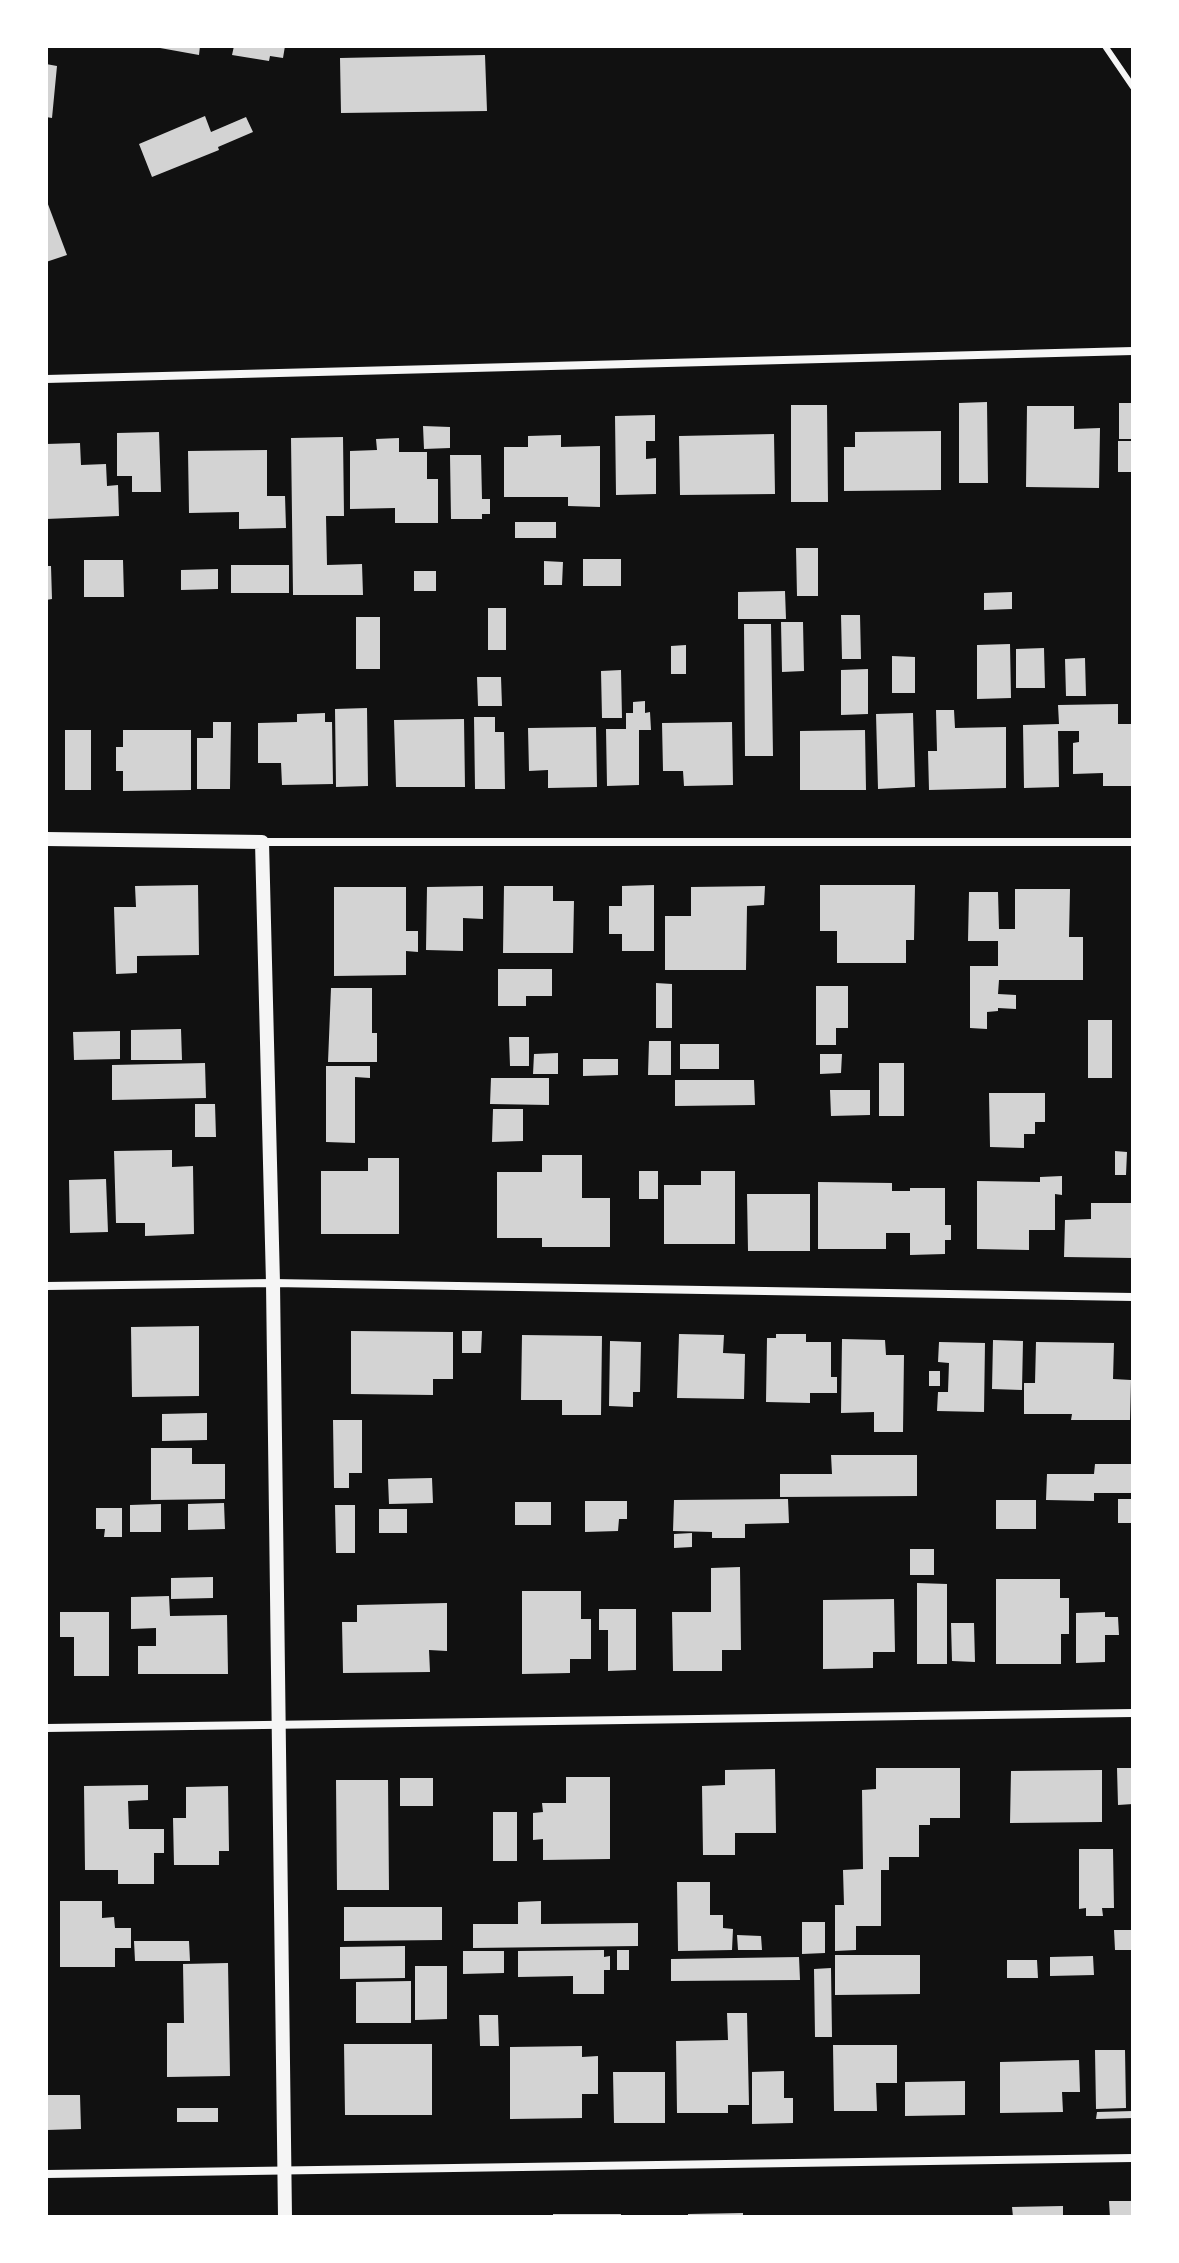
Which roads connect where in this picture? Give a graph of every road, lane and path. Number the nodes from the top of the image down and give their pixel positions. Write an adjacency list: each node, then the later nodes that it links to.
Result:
1 (1105, 46): 2 (lane)
2 (1133, 87)
3 (1133, 351): 4 (street)
4 (46, 379)
5 (46, 839): 6 (street)
6 (262, 842): 7 (street); 8 (street)
7 (1133, 842)
8 (273, 1283): 9 (street); 10 (street); 12 (street)
9 (46, 1286)
10 (1133, 1297)
11 (1133, 1713): 12 (street)
12 (280, 1725): 13 (street); 15 (street)
13 (46, 1728)
14 (1133, 2158): 15 (street)
15 (285, 2171): 16 (street); 17 (street)
16 (46, 2174)
17 (285, 2217)

